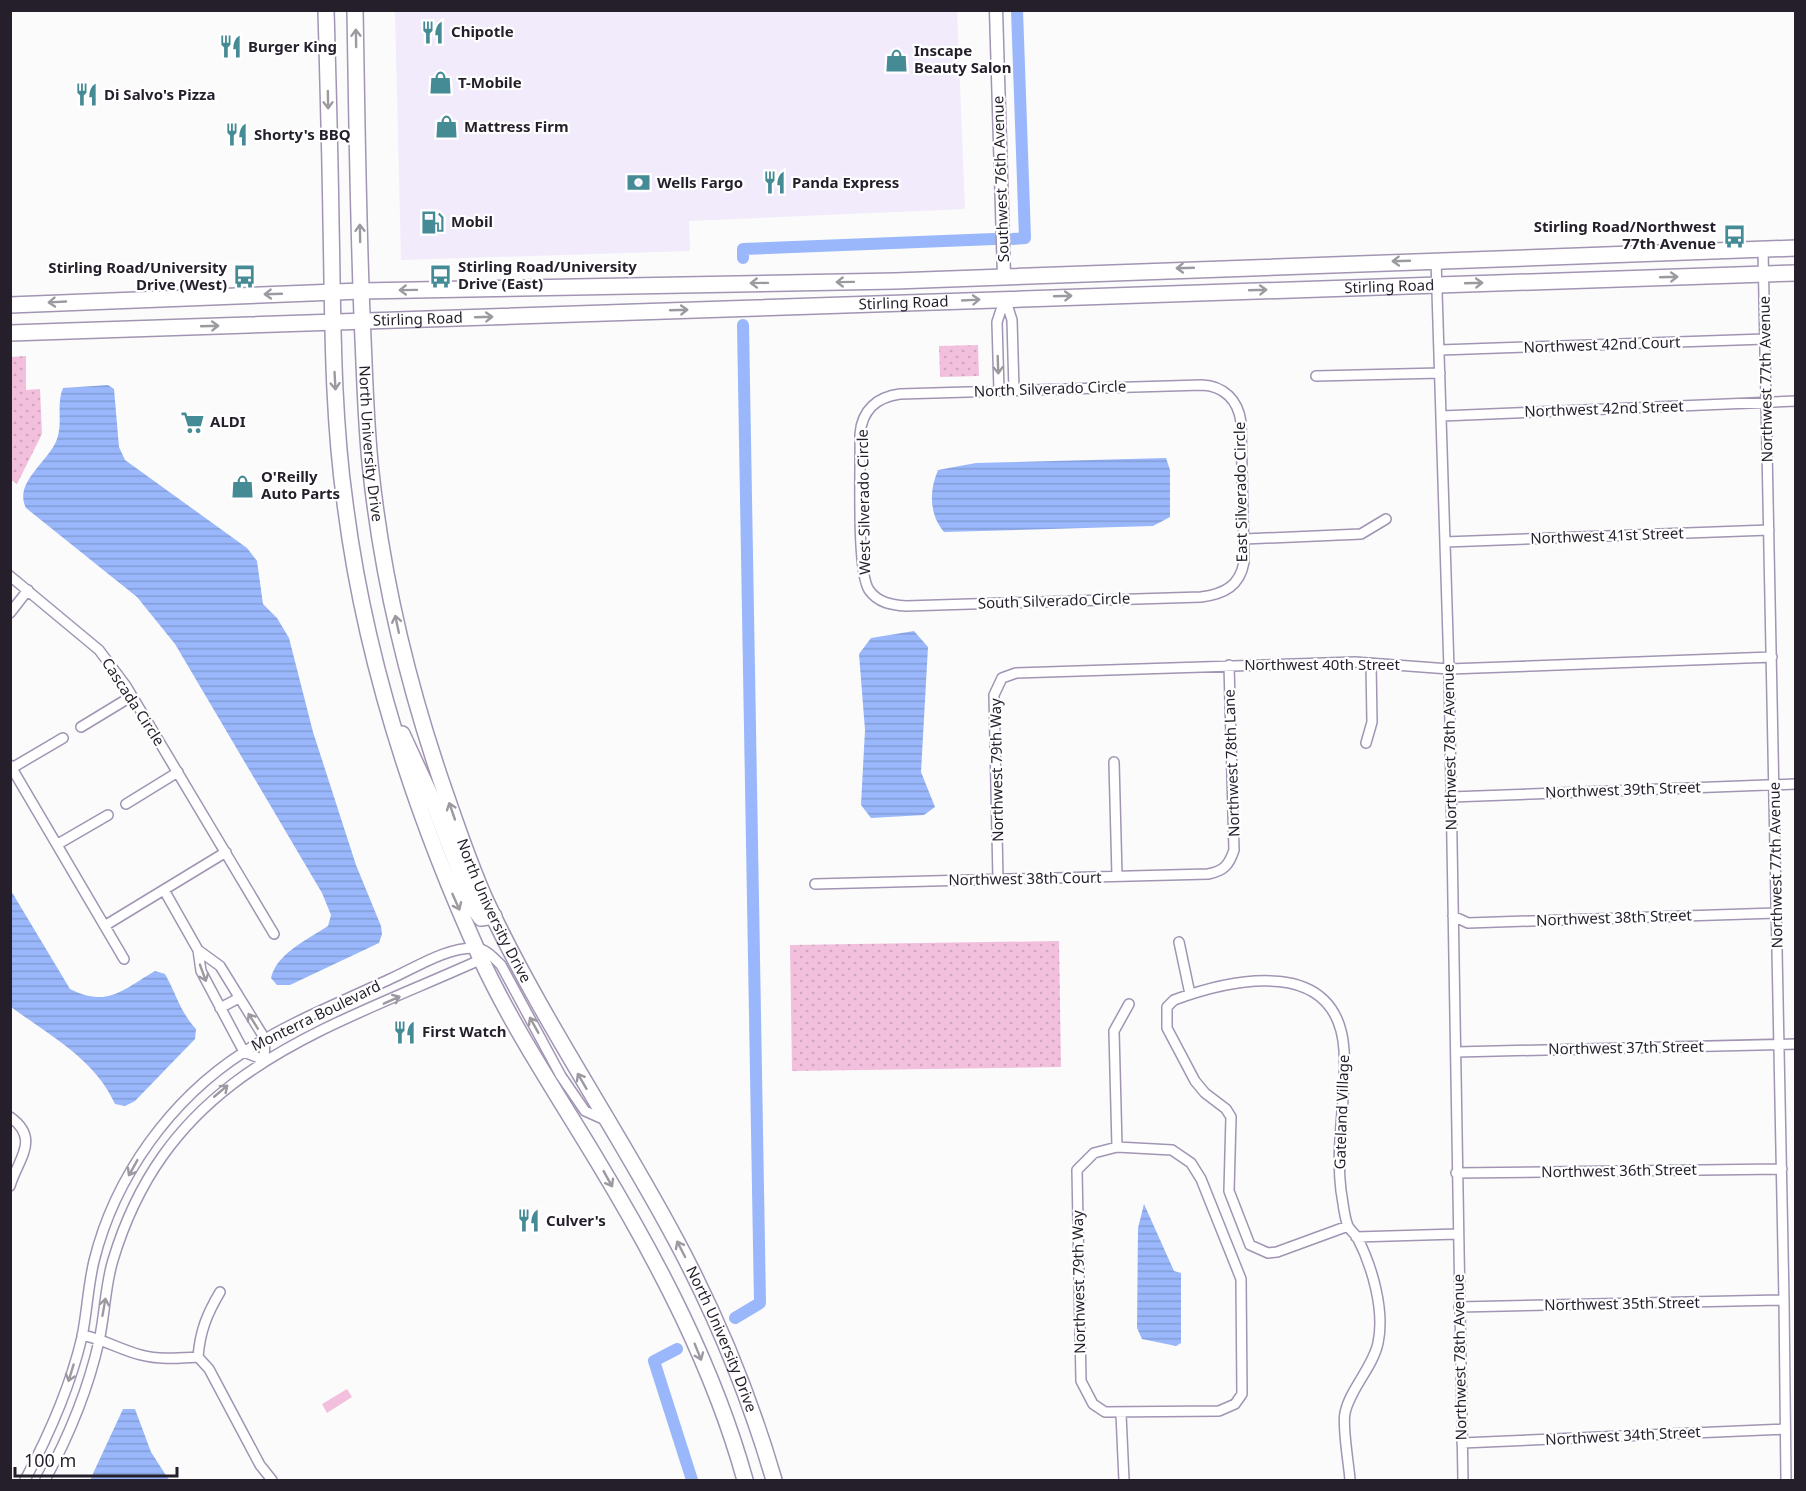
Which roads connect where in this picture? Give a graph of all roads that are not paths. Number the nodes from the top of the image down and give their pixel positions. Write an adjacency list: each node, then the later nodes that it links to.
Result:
1 (326, 10): 14 (main road, North University Drive, one-way to 14)
2 (355, 10): 13 (main road, North University Drive, one-way to 2)
3 (996, 10): 10 (street, Southwest 76th Avenue)
4 (1796, 248): 5 (main road, Stirling Road)
5 (1763, 249): 6 (main road, Stirling Road); 8 (street, Northwest 77th Avenue)
6 (1436, 260): 9 (main road, Stirling Road, one-way to 9); 12 (street, Northwest 78th Avenue)
7 (1796, 273): 8 (main road, Stirling Road)
8 (1764, 274): 12 (main road, Stirling Road, one-way to 8); 21 (street, Northwest 77th Avenue)
9 (1034, 275): 10 (main road, Stirling Road); 15 (main road)
10 (1004, 276): 11 (main road, Stirling Road, one-way to 11)
11 (806, 282): 13 (main road, Stirling Road, one-way to 13); 17 (main road)
12 (1437, 285): 15 (main road, Stirling Road, one-way to 12); 22 (street, Northwest 78th Avenue)
13 (361, 291): 14 (main road, Stirling Road); 18 (main road, North University Drive)
14 (332, 292): 16 (main road, Stirling Road, one-way to 16); 19 (main road, North University Drive)
15 (1005, 298): 17 (main road, Stirling Road, one-way to 15); 25 (street); 26 (street, one-way to 26)
16 (10, 305)
17 (780, 307): 18 (main road, Stirling Road, one-way to 17)
18 (362, 322): 19 (main road, Stirling Road); 67 (main road, North University Drive, one-way to 18)
19 (332, 323): 20 (main road, Stirling Road, one-way to 19); 47 (main road, North University Drive, one-way to 47)
20 (10, 333)
21 (1765, 339): 22 (street, Northwest 42nd Court); 29 (street, Northwest 77th Avenue)
22 (1440, 350): 23 (street, Northwest 78th Avenue)
23 (1440, 373): 24 (street); 31 (street, Northwest 78th Avenue)
24 (1316, 376)
25 (1014, 390): 26 (street, North Silverado Circle); 27 (street, North Silverado Circle)
26 (999, 391): 30 (street, North Silverado Circle)
27 (1230, 396): 34 (street, East Silverado Circle)
28 (1796, 401): 29 (street, Northwest 42nd Street)
29 (1766, 402): 31 (street, Northwest 42nd Street); 33 (street, Northwest 77th Avenue)
30 (871, 406): 39 (street, West Silverado Circle)
31 (1442, 416): 35 (street, Northwest 78th Avenue)
32 (1386, 519): 34 (street)
33 (1769, 530): 35 (street, Northwest 41st Street); 41 (street, Northwest 77th Avenue)
34 (1244, 539): 37 (street, East Silverado Circle)
35 (1445, 542): 44 (street, Northwest 78th Avenue)
36 (10, 576): 38 (street, Cascada Circle)
37 (1232, 587): 39 (street, South Silverado Circle)
38 (28, 590): 40 (street); 46 (street, Cascada Circle)
39 (875, 597)
40 (10, 613)
41 (1772, 657): 44 (street, Northwest 40th Street); 54 (street, Northwest 77th Avenue)
42 (1371, 663): 43 (street, Northwest 40th Street); 44 (street, Northwest 40th Street); 50 (street)
43 (1229, 665): 45 (street, Northwest 40th Street); 61 (street, Northwest 78th Lane)
44 (1449, 669): 56 (street, Northwest 78th Avenue)
45 (1016, 672): 63 (street, Northwest 79th Way)
46 (132, 696): 48 (street); 53 (street, Cascada Circle)
47 (389, 711): 67 (main road); 73 (main road, North University Drive, one-way to 73)
48 (81, 727)
49 (63, 738): 52 (street)
50 (1366, 743)
51 (1114, 762): 62 (street)
52 (11, 767): 59 (street)
53 (178, 772): 57 (street); 60 (street, Cascada Circle)
54 (1775, 784): 55 (street, Northwest 39th Street); 56 (street, Northwest 39th Street); 66 (street, Northwest 77th Avenue)
55 (1796, 784)
56 (1451, 797): 68 (street, Northwest 78th Avenue)
57 (126, 804)
58 (108, 815): 59 (street)
59 (58, 844): 69 (street)
60 (226, 852): 65 (street); 70 (street, Cascada Circle)
61 (1230, 861): 62 (street, Northwest 38th Court)
62 (1117, 876): 63 (street, Northwest 38th Court)
63 (998, 879): 64 (street, Northwest 38th Court)
64 (816, 884)
65 (164, 890): 69 (street); 72 (street)
66 (1776, 913): 68 (street, Northwest 38th Street); 80 (street, Northwest 77th Avenue)
67 (494, 916): 86 (main road, North University Drive, one-way to 67)
68 (1453, 916): 83 (street, Northwest 78th Avenue)
69 (106, 925): 74 (street)
70 (274, 934)
71 (1179, 942): 75 (street)
72 (198, 950): 76 (street); 78 (street, one-way to 78)
73 (479, 953): 79 (street, Monterra Boulevard); 84 (street, Monterra Boulevard, one-way to 73); 86 (street, one-way to 73); 108 (main road, North University Drive, one-way to 108)
74 (124, 958)
75 (1190, 994): 93 (street, Gateland Village); 93 (street, Gateland Village)
76 (239, 998): 78 (street); 79 (street, one-way to 76)
77 (1129, 1004): 87 (street)
78 (220, 1008): 82 (street)
79 (265, 1039): 82 (street, Monterra Boulevard); 84 (street)
80 (1778, 1044): 81 (street, Northwest 37th Street); 83 (street, Northwest 37th Street); 88 (street, Northwest 77th Avenue)
81 (1796, 1044)
82 (244, 1052): 84 (street); 91 (street, Monterra Boulevard, one-way to 91)
83 (1456, 1052): 89 (street, Northwest 78th Avenue)
84 (264, 1060): 92 (street, Monterra Boulevard, one-way to 84)
85 (10, 1117): 90 (street)
86 (605, 1120): 109 (main road, North University Drive, one-way to 86)
87 (1117, 1147): 102 (street, Northwest 79th Way); 102 (street)
88 (1782, 1169): 89 (street, Northwest 36th Street); 97 (street, Northwest 77th Avenue)
89 (1456, 1173): 94 (street, Northwest 78th Avenue)
90 (10, 1186)
91 (112, 1207): 92 (street); 99 (street, Monterra Boulevard)
92 (129, 1213): 100 (street, Monterra Boulevard, one-way to 92)
93 (1348, 1226): 95 (street, Gateland Village)
94 (1458, 1234): 95 (street); 98 (street, Northwest 78th Avenue)
95 (1356, 1236): 111 (street, Gateland Village)
96 (220, 1292): 101 (street)
97 (1785, 1300): 98 (street, Northwest 35th Street); 103 (street, Northwest 77th Avenue)
98 (1459, 1307): 104 (street, Northwest 78th Avenue)
99 (82, 1335): 100 (street); 105 (street, Monterra Boulevard, one-way to 105)
100 (100, 1339): 101 (street); 106 (street, Monterra Boulevard)
101 (198, 1357): 107 (street)
102 (1121, 1414): 110 (street)
103 (1783, 1429): 104 (street, Northwest 34th Street); 113 (street, Northwest 77th Avenue)
104 (1462, 1443): 112 (street, Northwest 78th Avenue)
105 (26, 1480)
106 (45, 1480)
107 (272, 1480)
108 (746, 1480)
109 (774, 1480)
110 (1124, 1480)
111 (1350, 1480)
112 (1463, 1480)
113 (1786, 1480)

